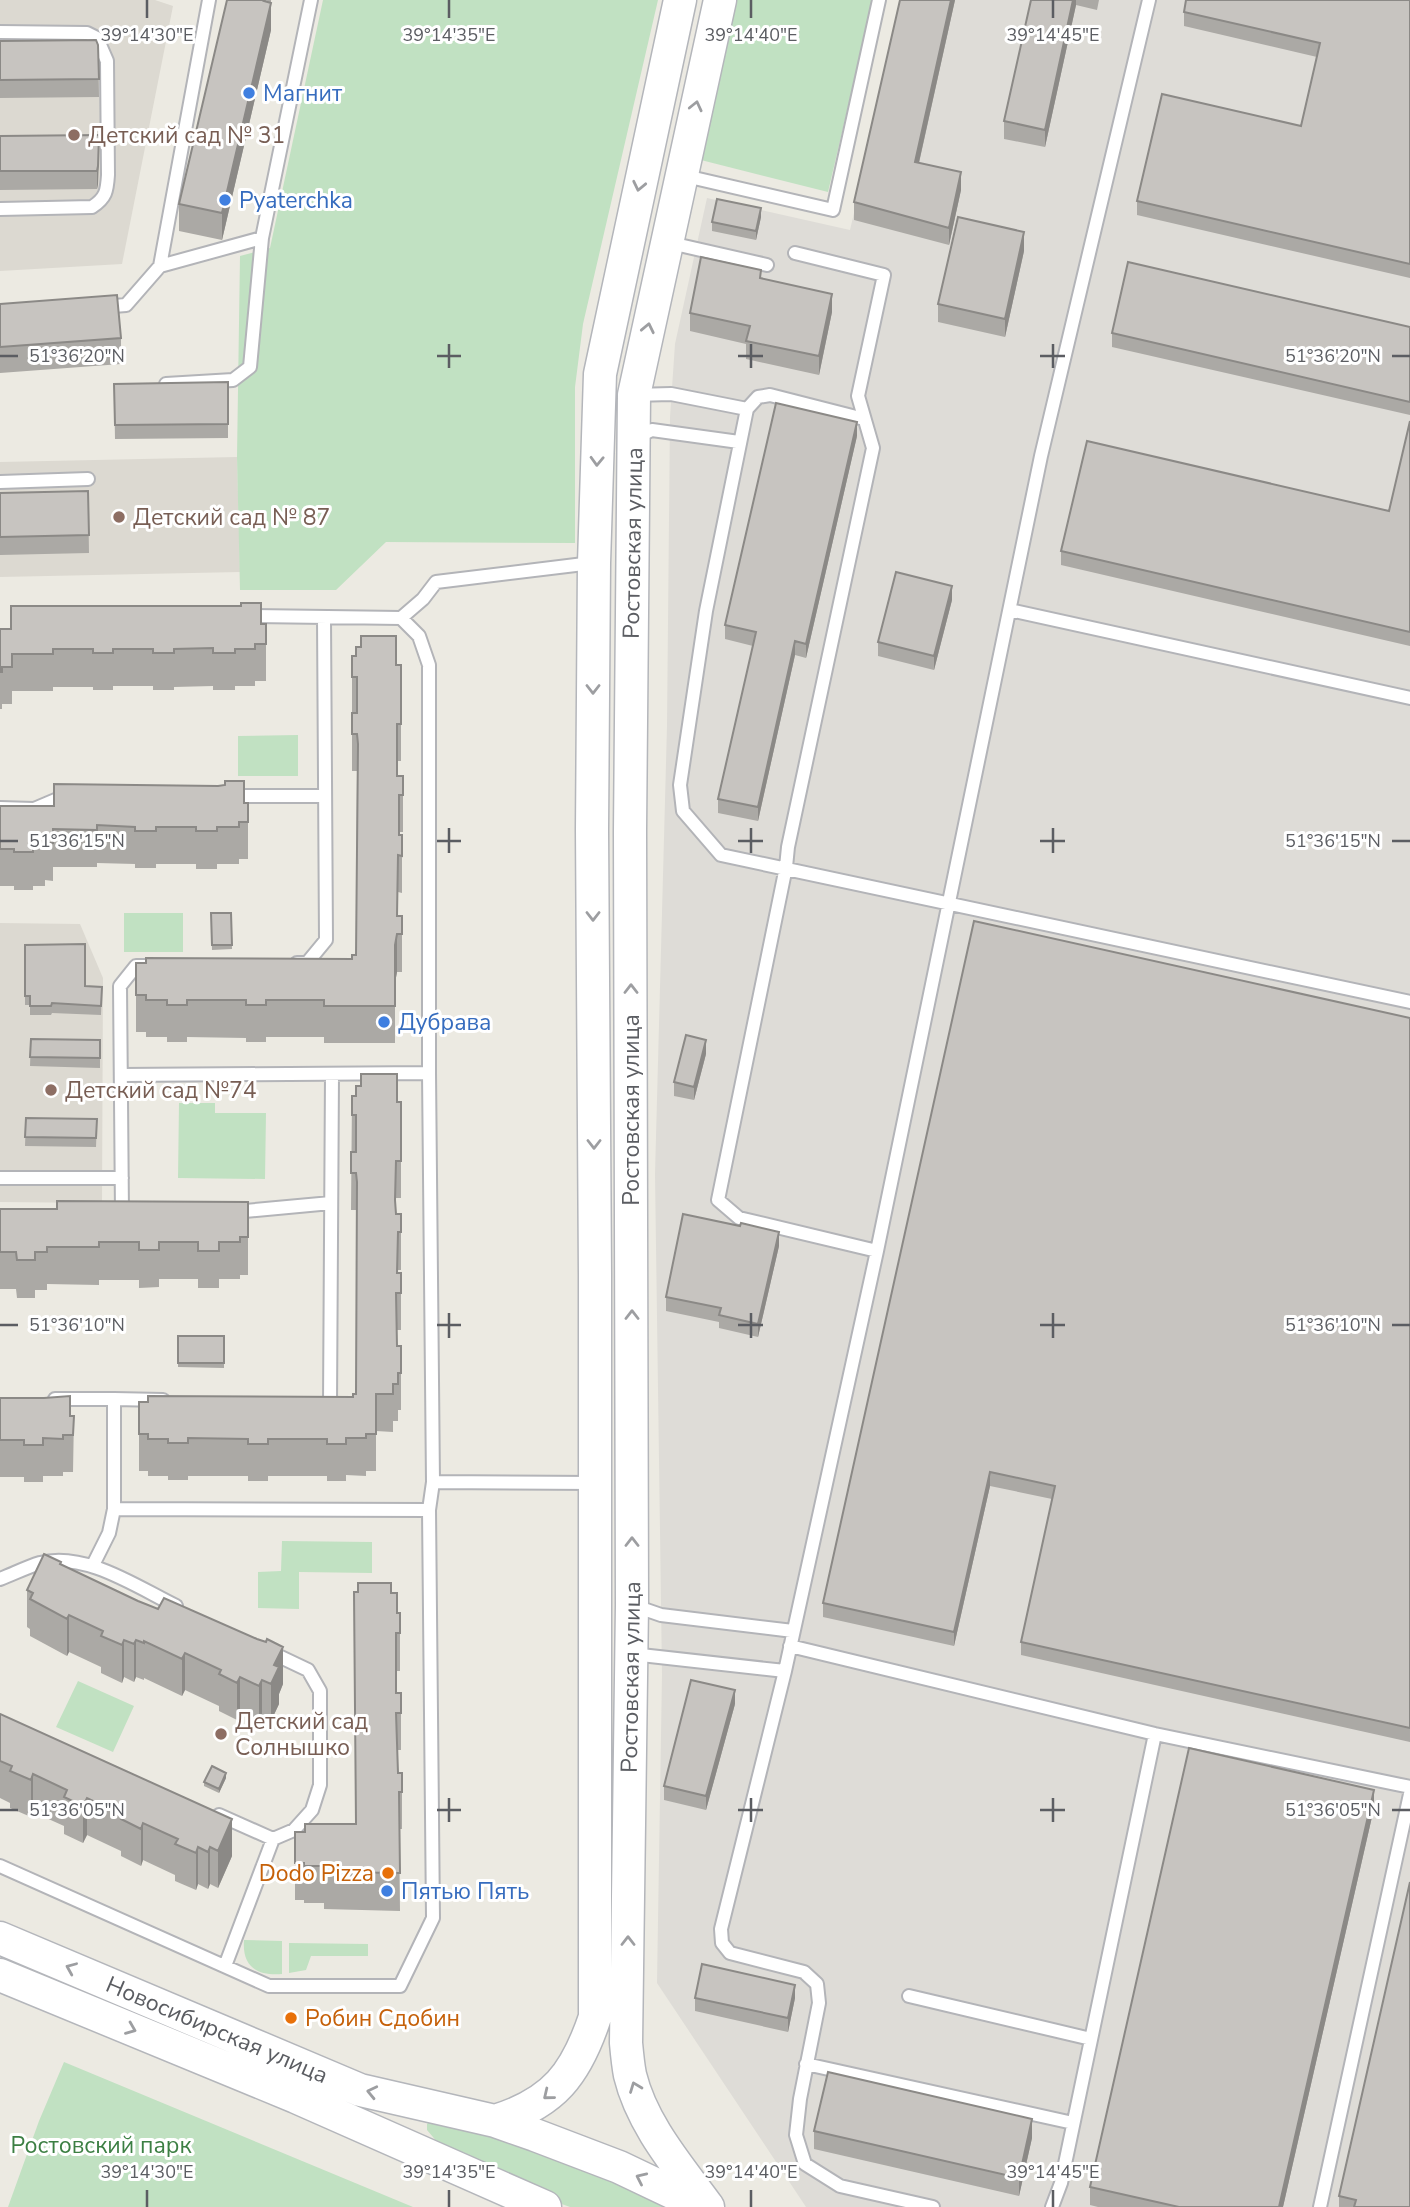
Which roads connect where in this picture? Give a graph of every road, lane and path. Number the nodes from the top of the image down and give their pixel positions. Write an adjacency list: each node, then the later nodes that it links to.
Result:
1 (209, 0): 14 (lane)
2 (311, 0): 10 (lane)
3 (680, 0): 17 (street, Ростовская улица, one-way to 17)
4 (720, 0): 8 (street, Ростовская улица, one-way to 4)
5 (879, 0): 8 (lane)
6 (1149, 0): 26 (lane)
7 (0, 32): 9 (lane)
8 (681, 175): 11 (street, Ростовская улица)
9 (0, 209)
10 (262, 238): 14 (lane); 16 (lane)
11 (666, 242): 13 (lane); 18 (street, Ростовская улица, one-way to 11)
12 (795, 253): 20 (lane)
13 (767, 265)
14 (160, 266): 15 (lane)
15 (88, 307)
16 (153, 384)
17 (599, 393): 18 (street); 25 (street, Ростовская улица, one-way to 25)
18 (634, 395): 19 (lane); 21 (street, Ростовская улица)
19 (747, 410): 20 (lane); 22 (lane)
20 (864, 419): 35 (lane)
21 (634, 438): 22 (lane); 55 (street, Ростовская улица, one-way to 21)
22 (739, 442): 35 (lane)
23 (88, 479): 24 (lane)
24 (0, 482)
25 (594, 563): 29 (lane); 54 (street, Ростовская улица, one-way to 54)
26 (1010, 610): 30 (lane); 36 (lane)
27 (230, 616): 28 (lane)
28 (324, 618): 29 (lane); 33 (lane)
29 (401, 618): 40 (lane)
30 (1410, 698)
31 (78, 794): 34 (lane)
32 (221, 796): 33 (lane)
33 (325, 796): 37 (lane)
34 (0, 808)
35 (786, 867): 36 (lane); 48 (lane)
36 (950, 903): 39 (lane); 48 (lane)
37 (281, 964)
38 (162, 965): 42 (lane)
39 (1410, 1002)
40 (429, 1073): 41 (lane); 53 (lane)
41 (332, 1074): 42 (lane); 45 (lane)
42 (121, 1075): 44 (lane)
43 (0, 1178): 44 (lane)
44 (122, 1178): 47 (lane)
45 (331, 1203): 46 (lane); 52 (lane)
46 (224, 1212)
47 (136, 1213)
48 (877, 1251): 62 (lane)
49 (38, 1399): 50 (lane)
50 (114, 1399): 51 (lane); 56 (lane)
51 (182, 1401)
52 (303, 1404)
53 (433, 1482): 54 (lane); 57 (lane)
54 (595, 1483): 55 (street); 80 (street, Ростовская улица, one-way to 80)
55 (632, 1483): 60 (street, Ростовская улица, one-way to 55)
56 (114, 1509): 57 (lane); 58 (lane)
57 (429, 1510): 74 (lane)
58 (93, 1565): 59 (lane); 61 (lane)
59 (0, 1579)
60 (632, 1605): 62 (lane); 65 (street, Ростовская улица)
61 (191, 1614)
62 (793, 1631): 64 (lane)
63 (257, 1646): 71 (lane)
64 (790, 1646): 66 (lane); 67 (lane)
65 (631, 1654): 66 (lane); 84 (street, Ростовская улица, one-way to 65)
66 (785, 1671): 78 (lane)
67 (1155, 1734): 68 (lane); 77 (lane)
68 (1410, 1787)
69 (1410, 1794): 87 (lane)
70 (211, 1812): 71 (lane)
71 (273, 1839): 74 (lane)
72 (0, 1866): 74 (lane)
73 (0, 1938): 79 (street, Новосибирская улица, one-way to 73)
74 (225, 1966)
75 (0, 1975): 82 (street, Новосибирская улица, one-way to 82)
76 (909, 1996): 77 (lane)
77 (1091, 2039): 81 (lane)
78 (806, 2064): 81 (lane); 85 (lane)
79 (439, 2108): 80 (street, Новосибирская улица); 82 (street)
80 (495, 2121): 84 (street, Новосибирская улица, one-way to 80)
81 (1073, 2123): 86 (lane)
82 (424, 2152): 83 (street, Новосибирская улица)
83 (545, 2207)
84 (706, 2207)
85 (933, 2207)
86 (1052, 2207)
87 (1320, 2207)

